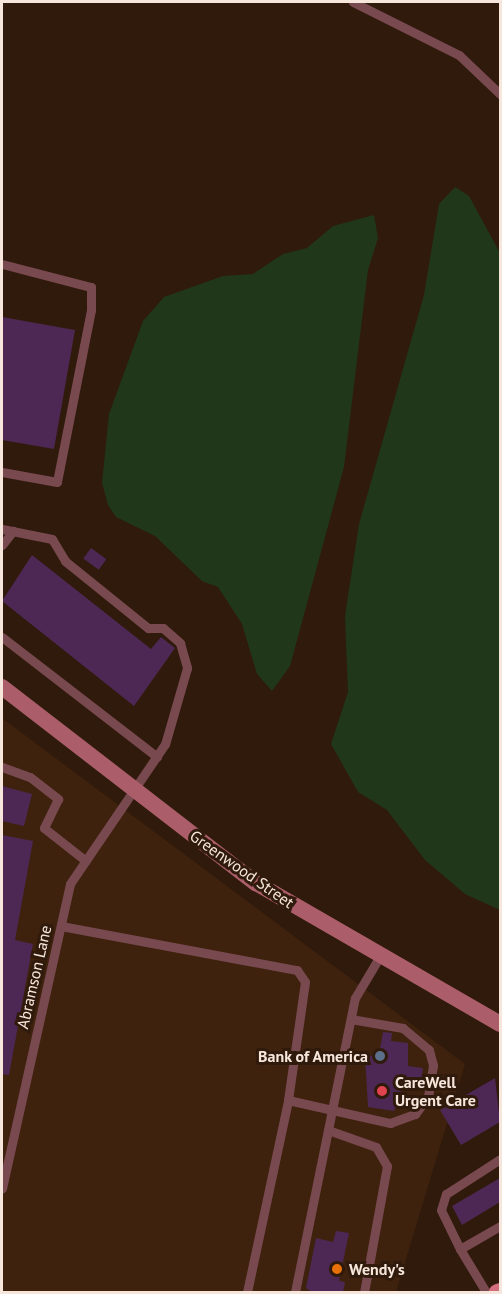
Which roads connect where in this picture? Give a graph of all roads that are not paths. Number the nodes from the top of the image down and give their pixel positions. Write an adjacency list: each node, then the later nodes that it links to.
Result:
1 (353, 2): 2 (lane)
2 (501, 94)
3 (2, 264): 4 (lane)
4 (2, 472)
5 (2, 529): 6 (lane, Abramson Lane)
6 (13, 531): 7 (lane); 10 (lane, Abramson Lane)
7 (2, 545)
8 (2, 637): 10 (lane)
9 (2, 687): 12 (main road, Greenwood Street)
10 (157, 757): 12 (lane, Abramson Lane)
11 (2, 767): 13 (lane)
12 (134, 790): 13 (lane, Abramson Lane); 15 (main road, Greenwood Street)
13 (86, 861): 14 (lane, Abramson Lane)
14 (61, 926): 18 (lane); 22 (lane, Abramson Lane)
15 (380, 956): 16 (lane); 17 (main road, Greenwood Street)
16 (351, 1018): 19 (lane); 19 (lane)
17 (501, 1024)
18 (288, 1100): 19 (lane); 25 (lane)
19 (331, 1112): 20 (lane)
20 (328, 1127): 26 (lane); 27 (lane)
21 (501, 1159): 24 (lane)
22 (2, 1189)
23 (501, 1226): 24 (lane)
24 (460, 1249): 28 (lane)
25 (247, 1293)
26 (296, 1293)
27 (364, 1293)
28 (486, 1293)

